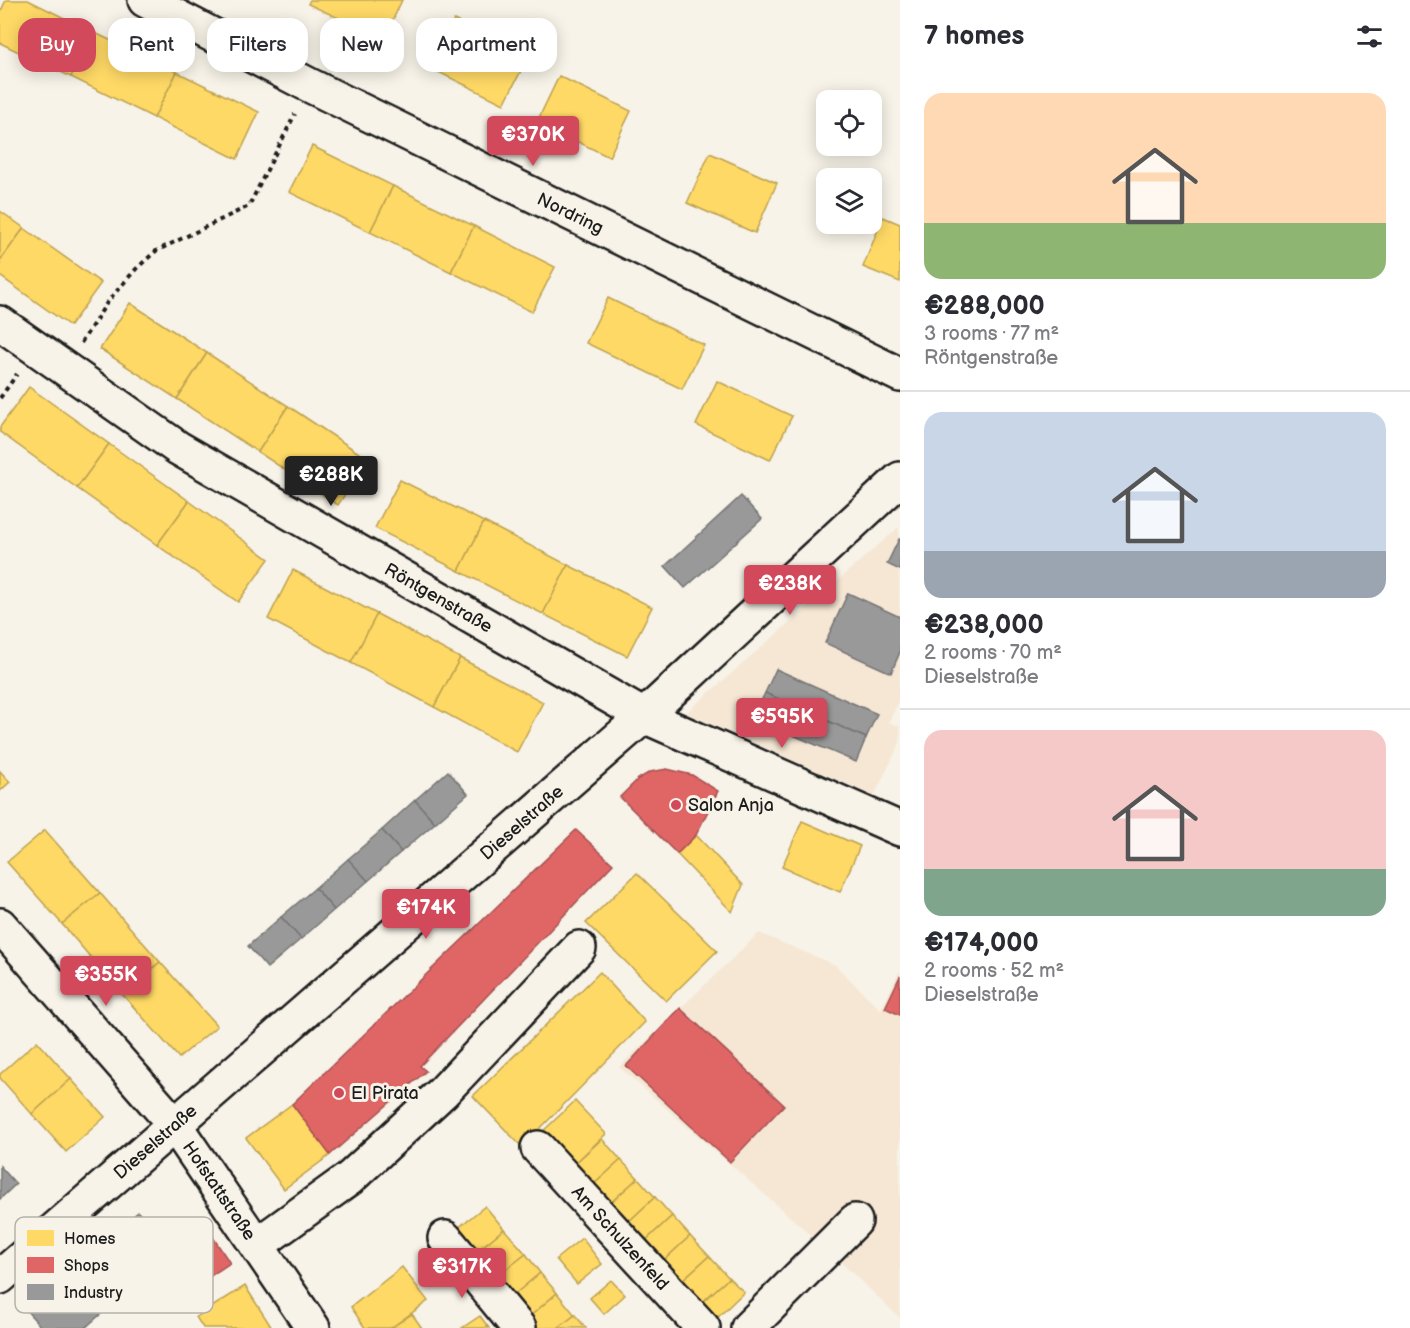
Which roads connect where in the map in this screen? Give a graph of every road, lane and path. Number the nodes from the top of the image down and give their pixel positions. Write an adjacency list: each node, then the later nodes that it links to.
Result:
1 (146, 0): 2 (street, Nordring)
2 (309, 85): 4 (path); 5 (street, Nordring)
3 (0, 323): 4 (street, Röntgenstraße)
4 (65, 369): 7 (street, Röntgenstraße)
5 (900, 375)
6 (900, 478): 7 (street, Dieselstraße)
7 (644, 717): 8 (street, Röntgenstraße); 11 (street, Dieselstraße)
8 (900, 829)
9 (0, 924): 11 (street, Hofstattstraße)
10 (579, 948): 16 (street)
11 (174, 1124): 13 (street, Dieselstraße); 16 (street, Hofstattstraße)
12 (538, 1148): 21 (street, Am Schulzenfeld)
13 (68, 1217)
14 (855, 1221): 22 (street)
15 (445, 1238): 20 (street)
16 (257, 1245): 19 (street, Hofstattstraße)
17 (15, 1264): 18 (street, Dieselstraße)
18 (0, 1277)
19 (313, 1328)
20 (519, 1328)
21 (703, 1328)
22 (748, 1328)

